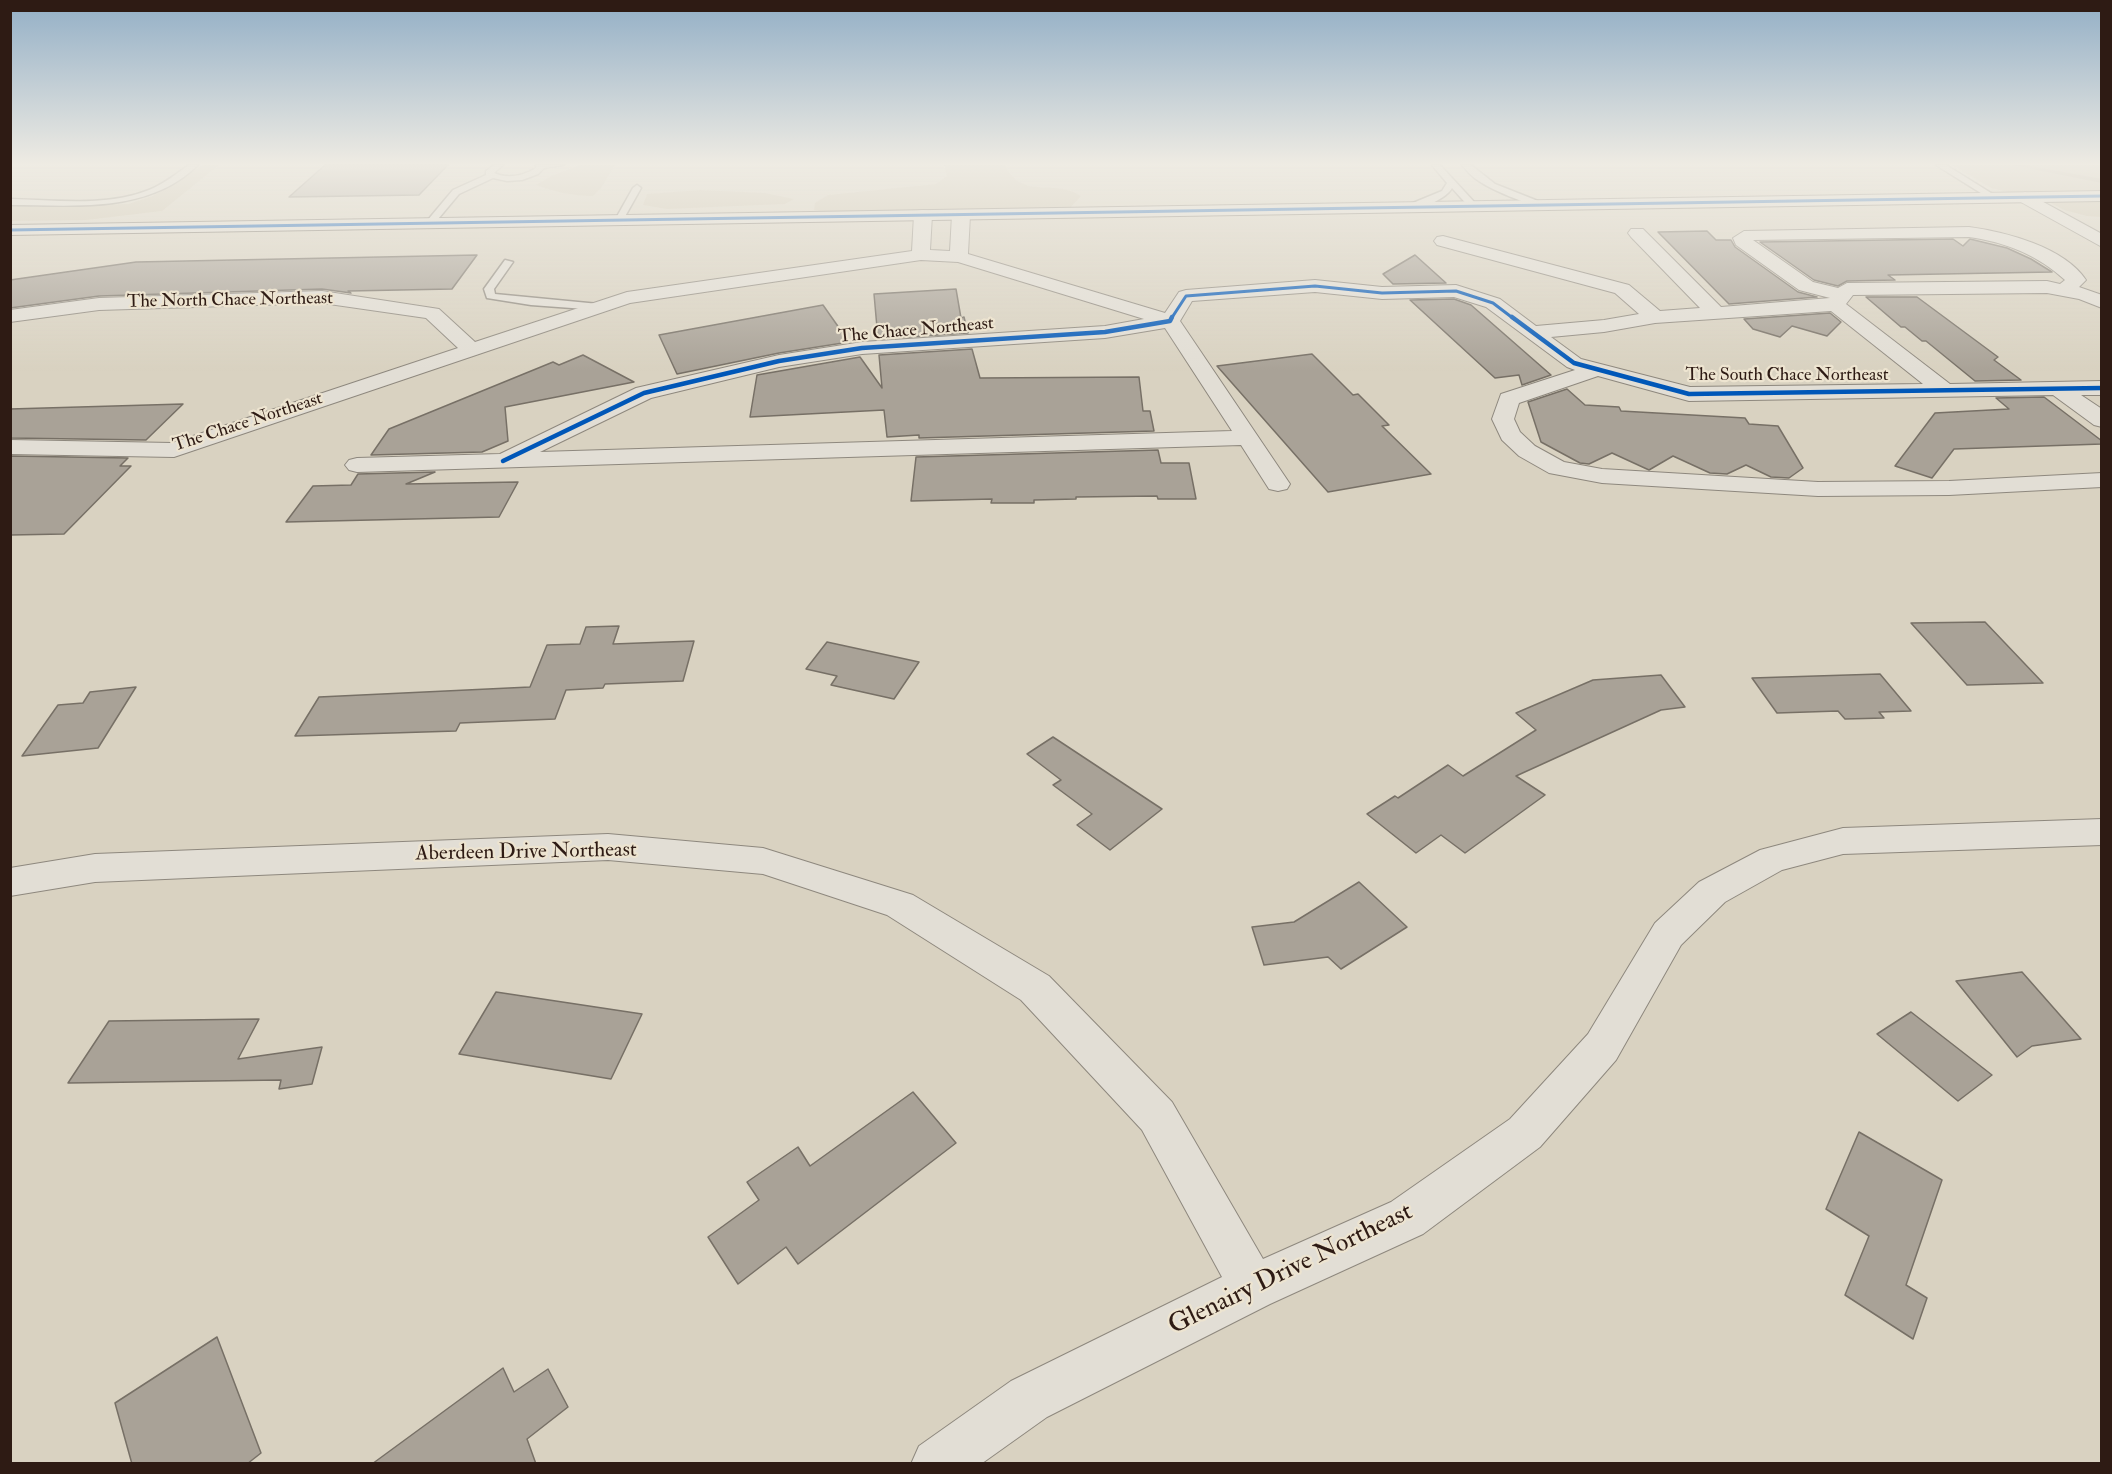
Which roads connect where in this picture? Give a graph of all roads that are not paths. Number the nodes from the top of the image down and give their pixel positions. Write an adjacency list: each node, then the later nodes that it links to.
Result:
1 (922, 234): 9 (street)
2 (960, 234): 10 (street)
3 (1639, 234): 16 (street)
4 (1871, 234): 13 (street)
5 (1991, 234): 12 (street)
6 (2088, 234): 8 (street)
7 (1443, 241): 18 (street)
8 (2102, 242)
9 (921, 255): 10 (street); 15 (street)
10 (958, 257): 19 (street)
11 (508, 262): 15 (lane)
12 (2064, 290): 13 (street); 14 (street)
13 (1838, 300): 16 (street); 25 (street, The South Chace Northeast)
14 (2102, 302)
15 (599, 307): 21 (street)
16 (1716, 314): 18 (street)
17 (10, 316): 21 (street, The North Chace Northeast)
18 (1655, 317): 20 (street)
19 (1170, 321): 20 (street, The South Chace Northeast); 27 (street); 29 (street, The Chace Northeast)
20 (1533, 333): 22 (street, The South Chace Northeast)
21 (471, 350): 28 (street, The Chace Northeast)
22 (1597, 369): 25 (street, The South Chace Northeast); 31 (street)
23 (2093, 388): 24 (street, The South Chace Northeast)
24 (2058, 389): 25 (street, The South Chace Northeast); 26 (street)
25 (1946, 391)
26 (2102, 420)
27 (1247, 438): 29 (street, The Chace Northeast); 32 (street)
28 (10, 447)
29 (503, 461): 30 (street, The Chace Northeast)
30 (357, 465)
31 (2102, 480)
32 (1278, 484)
33 (2102, 832): 35 (street, Glenairy Drive Northeast)
34 (10, 882): 35 (street, Aberdeen Drive Northeast)
35 (1253, 1287): 36 (street, Glenairy Drive Northeast)
36 (937, 1464)

